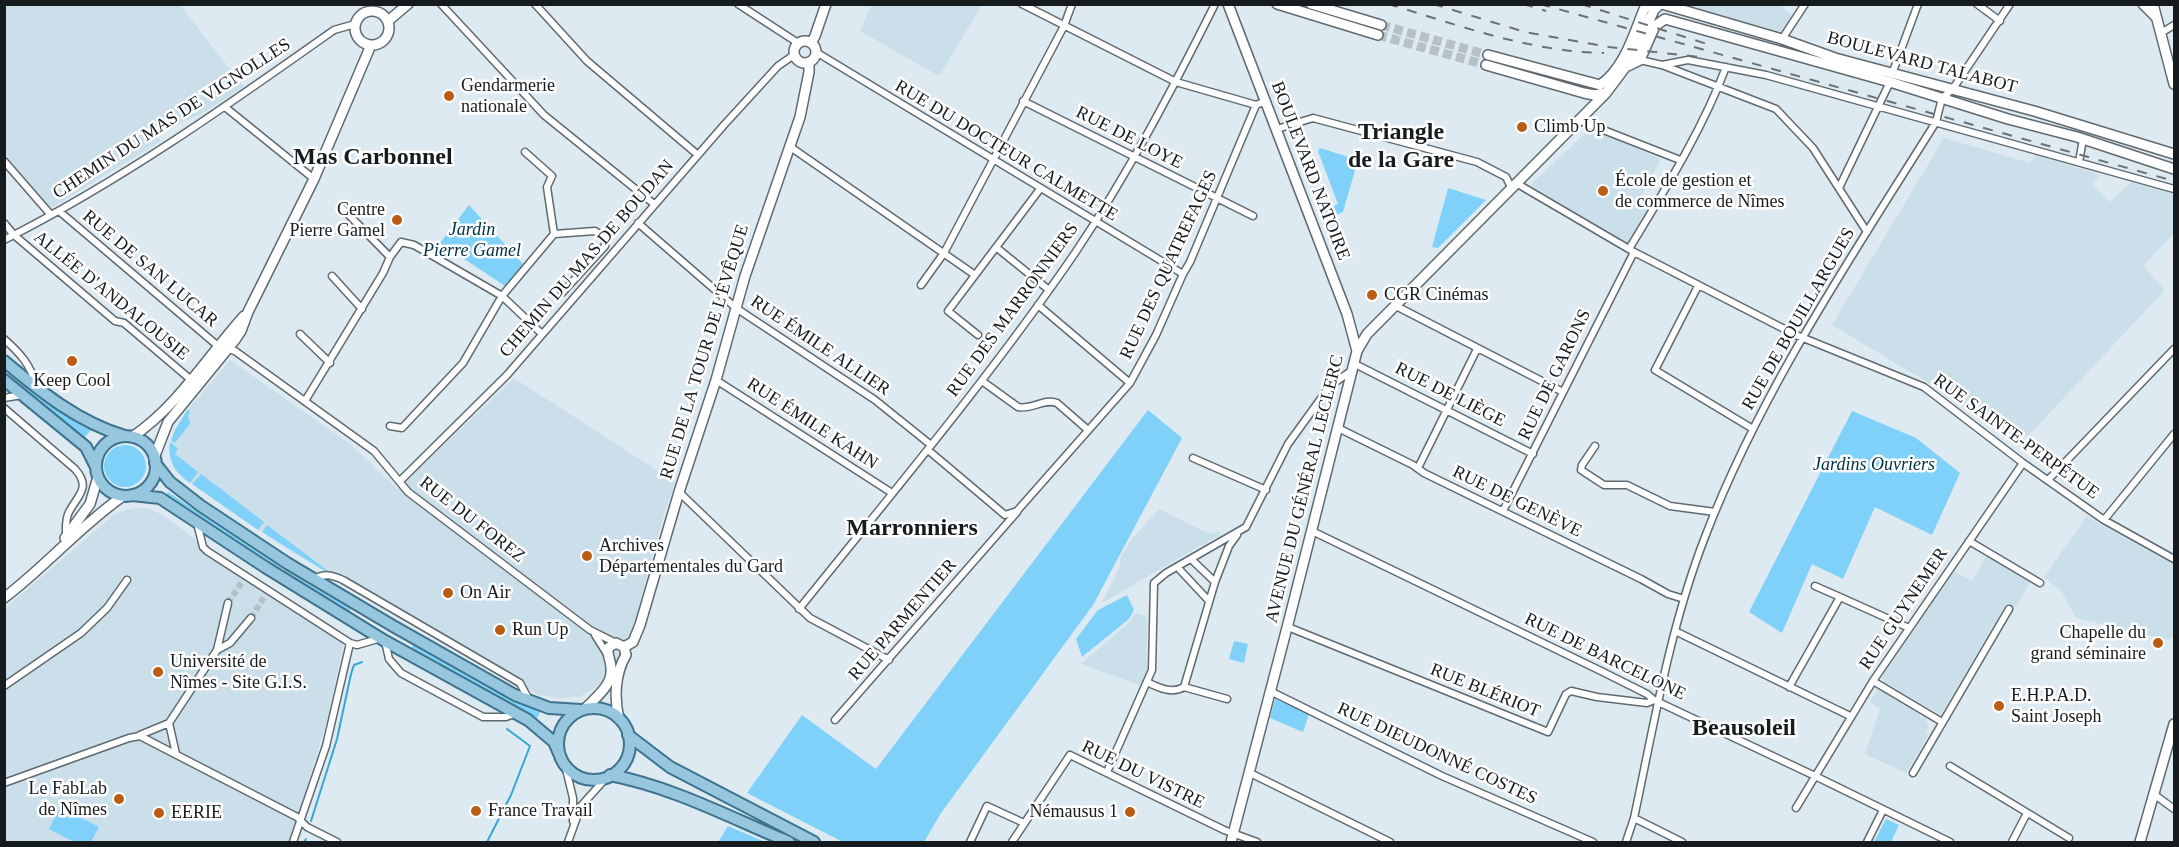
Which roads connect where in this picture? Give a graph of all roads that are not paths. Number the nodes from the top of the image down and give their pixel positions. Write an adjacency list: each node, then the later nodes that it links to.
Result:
1 (408, 4): 21 (main road)
2 (441, 4): 73 (street)
3 (535, 4): 60 (street)
4 (738, 4): 30 (street)
5 (826, 4): 32 (main road)
6 (1022, 4): 26 (street)
7 (1072, 4): 26 (street)
8 (1215, 4): 42 (street, RUE DES MARRONNIERS)
9 (1228, 4): 49 (main road, BOULEVARD NATOIRE)
10 (1277, 4): 28 (main road)
11 (1311, 4): 24 (main road)
12 (1660, 4): 29 (main road, BOULEVARD TALABOT); 39 (main road, AVENUE DU GÉNÉRAL LECLERC); 45 (main road)
13 (1805, 4): 29 (street)
14 (1918, 4): 41 (street)
15 (1977, 4): 22 (street)
16 (2010, 4): 22 (street)
17 (2143, 4): 20 (main road)
18 (2153, 4): 20 (main road)
19 (369, 8): 21 (main road); 23 (main road)
20 (2157, 18): 27 (main road)
21 (388, 21): 31 (main road)
22 (2000, 21): 46 (street)
23 (355, 24): 31 (main road); 52 (street, CHEMIN DU MAS DE VIGNOLLES)
24 (1381, 25)
25 (2175, 25): 27 (street)
26 (1064, 26): 42 (street); 48 (street)
27 (2161, 33): 43 (main road)
28 (1378, 35)
29 (1782, 39): 41 (main road, BOULEVARD TALABOT)
30 (798, 43): 32 (main road); 33 (main road)
31 (370, 45): 67 (main road)
32 (813, 47): 36 (main road); 62 (street, RUE DU DOCTEUR CALMETTE)
33 (794, 55): 36 (main road); 60 (street, CHEMIN DU MAS DE BOUDAN)
34 (1488, 55): 45 (main road)
35 (1640, 60): 37 (street); 39 (main road, AVENUE DU GÉNÉRAL LECLERC); 41 (main road, BOULEVARD TALABOT)
36 (809, 62): 57 (main road, RUE DE LA TOUR DE L'ÉVÊQUE)
37 (1662, 65): 40 (street); 44 (street)
38 (1486, 66): 45 (main road)
39 (1628, 66): 45 (main road, AVENUE DU GÉNÉRAL LECLERC)
40 (1726, 67): 44 (street, RUE DE GARONS); 51 (street)
41 (1891, 78): 46 (main road, BOULEVARD TALABOT); 47 (main road, BOULEVARD TALABOT); 51 (street)
42 (1176, 82): 50 (street); 61 (street, RUE DES MARRONNIERS)
43 (2175, 84)
44 (1718, 86): 63 (street, RUE DE GARONS); 69 (street)
45 (1603, 89): 53 (main road, AVENUE DU GÉNÉRAL LECLERC)
46 (1952, 90): 47 (street); 59 (main road, BOULEVARD TALABOT)
47 (1942, 98): 54 (street, RUE DE BOUILLARGUES); 56 (main road, BOULEVARD TALABOT)
48 (1023, 101): 61 (street, RUE DE LOYE); 62 (street)
49 (1266, 101): 50 (street); 55 (main road, BOULEVARD NATOIRE)
50 (1256, 105): 72 (street, RUE DES QUATREFAGES)
51 (1877, 106): 54 (street); 69 (street)
52 (225, 107): 67 (street); 75 (street, CHEMIN DU MAS DE VIGNOLLES)
53 (1578, 120): 63 (street); 68 (main road, AVENUE DU GÉNÉRAL LECLERC)
54 (1936, 122): 65 (street); 81 (street, RUE DE BOUILLARGUES)
55 (1277, 129): 68 (street, RUE SAINTE-PERPÉTUE); 109 (main road, BOULEVARD NATOIRE)
56 (2084, 139): 65 (street); 66 (main road, BOULEVARD TALABOT)
57 (789, 146): 87 (street); 99 (main road, RUE DE LA TOUR DE L'ÉVÊQUE)
58 (525, 152): 82 (street)
59 (2175, 154)
60 (698, 155): 73 (street, CHEMIN DU MAS DE BOUDAN)
61 (1135, 158): 72 (street, RUE DE LOYE); 78 (street, RUE DES MARRONNIERS)
62 (992, 160): 70 (street, RUE DU DOCTEUR CALMETTE); 87 (street)
63 (1680, 160): 86 (street, RUE DE GARONS)
64 (4, 161): 76 (street)
65 (2079, 162): 71 (street)
66 (2175, 169)
67 (314, 179): 106 (main road)
68 (1513, 188): 86 (street, RUE SAINTE-PERPÉTUE); 98 (main road, AVENUE DU GÉNÉRAL LECLERC)
69 (1839, 188): 81 (street)
70 (1040, 189): 78 (street, RUE DU DOCTEUR CALMETTE); 85 (street)
71 (2175, 189)
72 (1217, 199): 77 (street, RUE DE LOYE); 89 (street, RUE DES QUATREFAGES)
73 (654, 204): 80 (street, CHEMIN DU MAS DE BOUDAN)
74 (341, 207): 88 (street)
75 (58, 211): 76 (street, CHEMIN DU MAS DE VIGNOLLES); 106 (street, RUE DE SAN LUCAR)
76 (51, 215): 83 (street, CHEMIN DU MAS DE VIGNOLLES)
77 (1253, 216)
78 (1095, 222): 89 (street, RUE DU DOCTEUR CALMETTE); 94 (street, RUE DES MARRONNIERS)
79 (4, 223): 83 (street, ALLÉE D'ANDALOUSIE)
80 (638, 223): 99 (street, RUE ÉMILE ALLIER); 102 (street, CHEMIN DU MAS DE BOUDAN)
81 (1867, 232): 104 (street, RUE DE BOUILLARGUES)
82 (554, 234): 95 (street); 96 (street)
83 (14, 235): 84 (street, CHEMIN DU MAS DE VIGNOLLES); 113 (street, ALLÉE D'ANDALOUSIE)
84 (4, 240)
85 (996, 248): 90 (street); 94 (street)
86 (1632, 250): 93 (street, RUE SAINTE-PERPÉTUE); 119 (street, RUE DE GARONS)
87 (944, 253): 90 (street); 92 (street)
88 (390, 257): 96 (street); 100 (street)
89 (1183, 274): 117 (street, RUE DES QUATREFAGES)
90 (975, 275): 103 (street)
91 (332, 276): 100 (street)
92 (921, 285)
93 (1698, 286): 104 (street, RUE SAINTE-PERPÉTUE); 127 (street)
94 (1049, 290): 97 (street, RUE DES MARRONNIERS)
95 (562, 293)
96 (502, 296): 102 (street); 125 (street)
97 (1038, 305): 116 (street, RUE DES MARRONNIERS); 117 (street)
98 (1396, 306): 108 (street); 109 (main road, AVENUE DU GÉNÉRAL LECLERC)
99 (736, 308): 115 (main road, RUE DE LA TOUR DE L'ÉVÊQUE); 132 (street, RUE ÉMILE ALLIER)
100 (362, 309): 111 (street)
101 (300, 334): 111 (street)
102 (542, 334): 140 (street, CHEMIN DU MAS DE BOUDAN)
103 (978, 335)
104 (1802, 338): 127 (street, RUE DE BOUILLARGUES); 136 (street, RUE SAINTE-PERPÉTUE)
105 (4, 339): 118 (street)
106 (223, 347): 113 (main road); 122 (street, RUE DU FOREZ); 135 (main road)
107 (2175, 349): 139 (street)
108 (1477, 350): 119 (street); 124 (street)
109 (1356, 351): 112 (main road, AVENUE DU GÉNÉRAL LECLERC)
110 (4, 361): 118 (main road)
111 (330, 363): 122 (street)
112 (1353, 367): 124 (street, RUE DE LIÈGE); 126 (main road, AVENUE DU GÉNÉRAL LECLERC); 141 (street)
113 (190, 379): 130 (main road)
114 (4, 380): 120 (main road)
115 (716, 380): 142 (main road, RUE DE LA TOUR DE L'ÉVÊQUE); 143 (street, RUE ÉMILE KAHN)
116 (982, 381): 128 (street); 132 (street, RUE DES MARRONNIERS)
117 (1130, 383): 128 (street, RUE DES QUATREFAGES)
118 (36, 387): 130 (main road)
119 (1563, 392): 133 (street, RUE DE GARONS)
120 (22, 395): 121 (street); 138 (main road)
121 (4, 398)
122 (305, 401): 140 (street, RUE DU FOREZ)
123 (4, 408): 152 (street)
124 (1448, 410): 133 (street, RUE DE LIÈGE); 137 (street)
125 (390, 426)
126 (1338, 428): 137 (street, RUE DE GENÈVE); 150 (main road, AVENUE DU GÉNÉRAL LECLERC)
127 (1753, 429): 147 (street, RUE DE BOUILLARGUES)
128 (1088, 430): 145 (street, RUE DES QUATREFAGES)
129 (2175, 434): 148 (street)
130 (128, 436): 135 (main road); 138 (main road)
131 (1594, 446): 147 (street)
132 (930, 448): 143 (street, RUE DES MARRONNIERS); 145 (street)
133 (1533, 454): 146 (street, RUE DE GARONS)
134 (1193, 458): 141 (street)
135 (155, 460): 144 (main road); 189 (main road)
136 (2023, 463): 139 (street, RUE SAINTE-PERPÉTUE); 153 (street, RUE GUYNEMER)
137 (1418, 468): 146 (street, RUE DE GENÈVE)
138 (97, 474): 144 (main road); 152 (main road)
139 (2048, 480): 148 (street, RUE SAINTE-PERPÉTUE)
140 (400, 481): 172 (street, RUE DU FOREZ)
141 (1266, 490): 151 (street)
142 (679, 492): 167 (street); 176 (main road, RUE DE LA TOUR DE L'ÉVÊQUE)
143 (892, 493): 167 (street, RUE DES MARRONNIERS)
144 (128, 495): 149 (main road); 154 (main road)
145 (1017, 511): 179 (street, RUE PARMENTIER)
146 (1503, 511): 164 (street, RUE DE GENÈVE)
147 (1715, 512): 164 (street, RUE DE BOUILLARGUES)
148 (2104, 520): 156 (street, RUE SAINTE-PERPÉTUE)
149 (196, 522): 174 (main road); 175 (street)
150 (1312, 531): 170 (main road, AVENUE DU GÉNÉRAL LECLERC); 188 (street, RUE DE BARCELONE)
151 (1239, 532): 155 (street); 159 (street)
152 (66, 538): 154 (main road)
153 (1970, 541): 160 (street); 171 (street, RUE GUYNEMER)
154 (51, 557): 163 (main road)
155 (1191, 559): 159 (street); 182 (street)
156 (2175, 559)
157 (1180, 570): 165 (street)
158 (127, 580): 183 (street)
159 (1215, 582): 165 (street)
160 (2040, 583)
161 (1815, 585): 162 (street)
162 (1840, 597): 171 (street); 185 (street)
163 (4, 598)
164 (1684, 599): 173 (street, RUE DE BOUILLARGUES)
165 (1209, 601): 184 (street)
166 (228, 603): 177 (street)
167 (799, 609): 179 (street)
168 (2009, 609): 194 (street)
169 (251, 618): 177 (street)
170 (1288, 627): 186 (main road, AVENUE DU GÉNÉRAL LECLERC); 188 (street, RUE BLÉRIOT)
171 (1909, 628): 181 (street, RUE GUYNEMER)
172 (590, 630): 176 (street, RUE DU FOREZ); 178 (street, RUE DU FOREZ)
173 (1674, 631): 185 (street); 188 (street, RUE DE BOUILLARGUES)
174 (383, 639): 175 (street); 190 (main road); 190 (street)
175 (350, 643): 214 (street)
176 (620, 645): 178 (main road); 180 (main road)
177 (216, 650): 195 (street)
178 (609, 656): 180 (main road); 189 (main road)
179 (889, 660): 193 (street, RUE PARMENTIER)
180 (622, 661): 192 (main road)
181 (1873, 681): 191 (street, RUE GUYNEMER); 194 (street)
182 (1147, 682): 184 (street); 202 (street)
183 (4, 686)
184 (1184, 687): 187 (street)
185 (1789, 687): 191 (street)
186 (1270, 692): 203 (main road, AVENUE DU GÉNÉRAL LECLERC); 228 (street, RUE DIEUDONNÉ COSTES)
187 (1227, 699)
188 (1656, 701): 206 (street, RUE DE BARCELONE); 213 (street, RUE DE BOUILLARGUES)
189 (583, 710): 192 (main road); 200 (main road)
190 (516, 713): 200 (main road)
191 (1850, 716): 206 (street, RUE GUYNEMER)
192 (619, 718): 198 (main road)
193 (835, 720)
194 (1942, 722): 204 (street)
195 (169, 723): 197 (street); 199 (street)
196 (2175, 724): 208 (main road)
197 (140, 735): 199 (street); 207 (street)
198 (628, 735): 205 (main road); 224 (main road)
199 (176, 754): 214 (street)
200 (563, 761): 205 (main road); 216 (street)
201 (1950, 766): 212 (street)
202 (1107, 772): 215 (street, RUE DU VISTRE); 217 (street, RUE DU VISTRE)
203 (1248, 772): 217 (main road, AVENUE DU GÉNÉRAL LECLERC); 219 (street)
204 (1913, 773)
205 (608, 776): 216 (street); 223 (main road)
206 (1815, 776): 209 (street, RUE GUYNEMER); 211 (street, RUE DE BARCELONE)
207 (4, 783)
208 (2155, 795): 210 (street); 234 (main road)
209 (1796, 808)
210 (2175, 809)
211 (1883, 810): 231 (street); 232 (street, RUE DE BARCELONE)
212 (2027, 813): 218 (street); 233 (street)
213 (1634, 818): 229 (street, RUE DE BOUILLARGUES); 230 (street)
214 (300, 820): 220 (street); 221 (street)
215 (1024, 823): 225 (street); 226 (street, RUE DU VISTRE)
216 (573, 825): 222 (street)
217 (1232, 838): 227 (street, RUE DU VISTRE)
218 (2069, 838)
219 (1388, 842)
220 (293, 843)
221 (337, 843)
222 (568, 843)
223 (789, 843)
224 (814, 843)
225 (970, 843)
226 (1012, 843)
227 (1257, 843)
228 (1593, 843)
229 (1626, 843)
230 (1682, 843)
231 (1867, 843)
232 (1950, 843)
233 (2012, 843)
234 (2140, 843)

